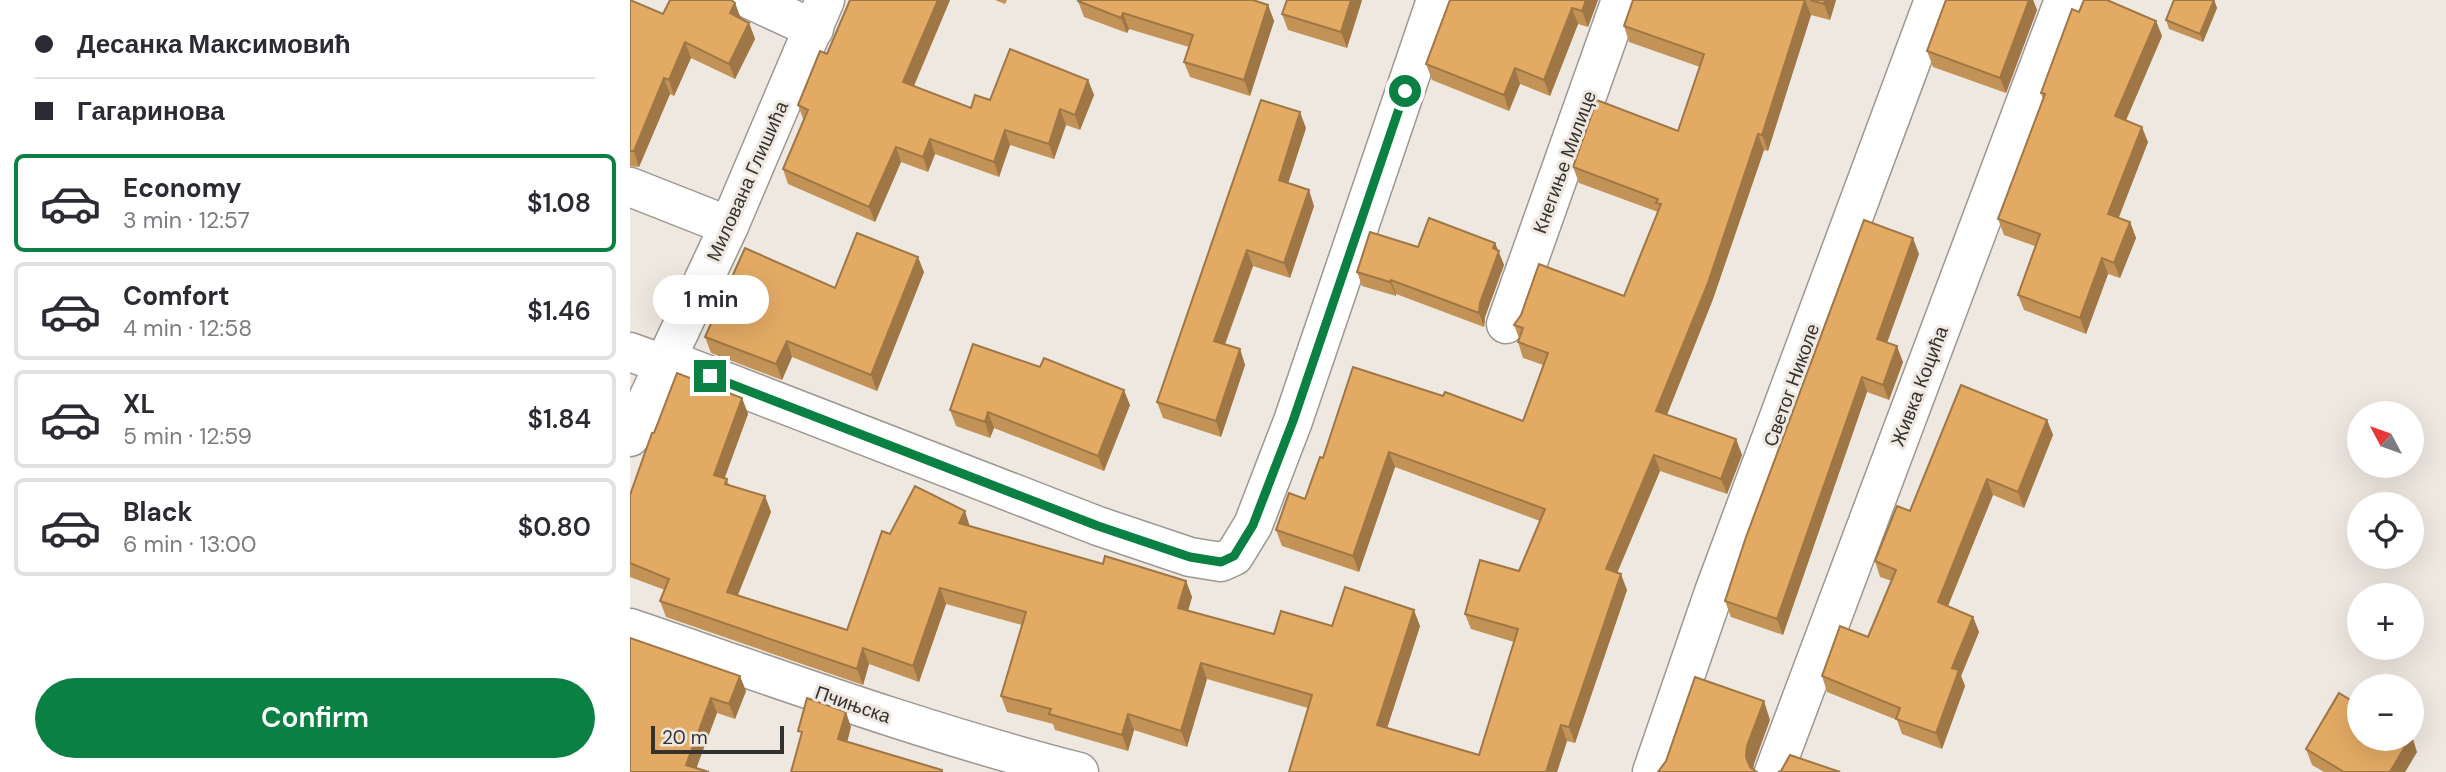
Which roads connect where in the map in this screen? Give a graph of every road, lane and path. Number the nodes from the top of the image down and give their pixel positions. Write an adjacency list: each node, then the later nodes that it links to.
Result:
1 (751, 0): 6 (street)
2 (1436, 0): 10 (street)
3 (1621, 0): 9 (street, Кнегиње Милице)
4 (1934, 0): 14 (street, Светог Николе)
5 (2064, 0): 15 (street, Живка Коцића)
6 (819, 15): 8 (street, Милована Глишића)
7 (630, 187): 8 (street)
8 (729, 226): 10 (street, Милована Глишића)
9 (1506, 324)
10 (647, 358): 11 (street, Милована Глишића)
11 (630, 437)
12 (630, 628): 13 (street, Пчињска)
13 (1080, 772)
14 (1652, 772)
15 (1774, 772)

